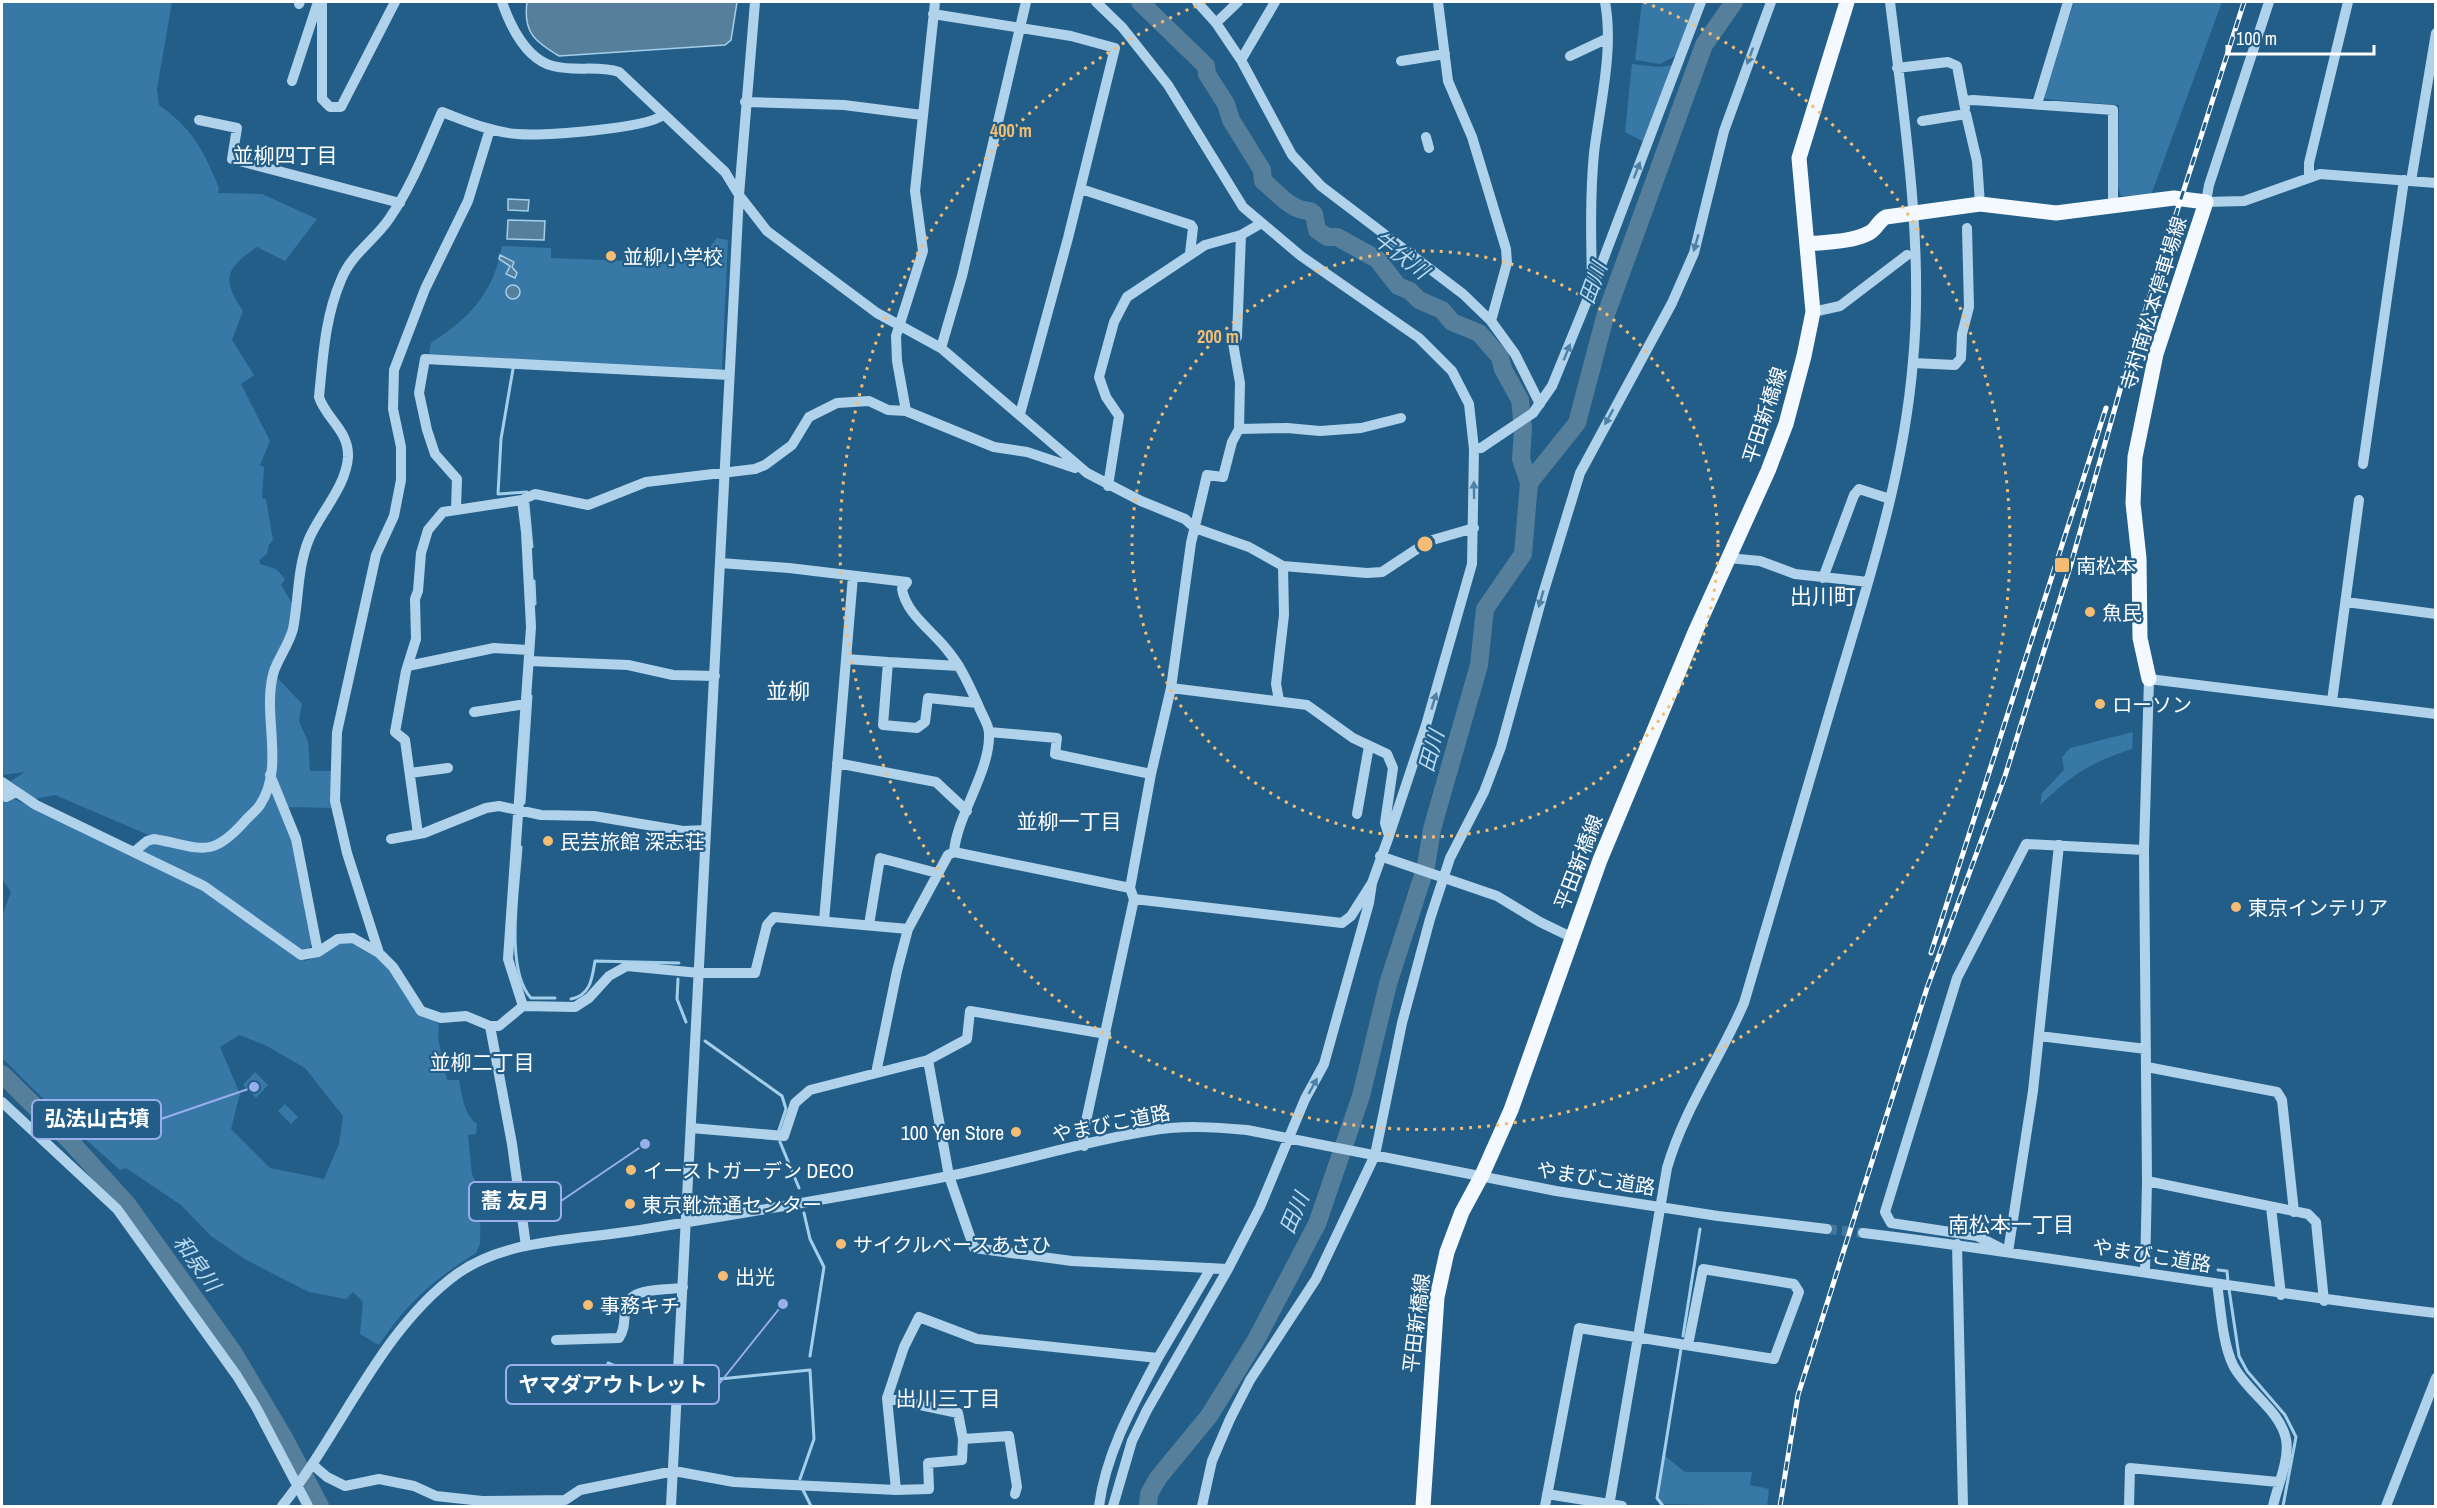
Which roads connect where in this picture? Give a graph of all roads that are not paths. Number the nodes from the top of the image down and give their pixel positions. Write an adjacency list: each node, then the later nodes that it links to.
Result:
1 (320, 2): 2 (street); 31 (street)
2 (395, 2)
3 (502, 2): 36 (street)
4 (755, 2): 33 (street)
5 (935, 2): 20 (street)
6 (1026, 2): 22 (street)
7 (1096, 2): 51 (street)
8 (1197, 2): 21 (street)
9 (1238, 2): 21 (street)
10 (1275, 2): 28 (street)
11 (1438, 2): 25 (street)
12 (1605, 2): 24 (street)
13 (1701, 2): 57 (street, one-way to 13)
14 (1772, 2): 125 (street, one-way to 125)
15 (1847, 2): 54 (main road)
16 (1890, 2): 30 (street)
17 (2068, 2): 34 (street)
18 (2269, 2): 46 (street)
19 (2349, 2): 41 (street)
20 (933, 14): 22 (street); 37 (street)
21 (1216, 23): 28 (street)
22 (1021, 27): 44 (street); 61 (street)
23 (2436, 33): 27 (street)
24 (1606, 39): 26 (street); 57 (street)
25 (1445, 54): 29 (street); 59 (street)
26 (1570, 56)
27 (2434, 59): 42 (street)
28 (1241, 60): 59 (street)
29 (1401, 61)
30 (1897, 68): 32 (street); 50 (street)
31 (292, 81)
32 (1964, 101): 34 (street); 35 (street)
33 (745, 102): 37 (street); 45 (street)
34 (2037, 104): 49 (street)
35 (1966, 114): 39 (street); 48 (street)
36 (663, 115): 40 (street); 45 (street)
37 (922, 115): 60 (street)
38 (199, 120): 47 (street)
39 (1922, 121)
40 (490, 129): 47 (street); 133 (street)
41 (2309, 176): 42 (street); 46 (street)
42 (2407, 180): 43 (street); 70 (street)
43 (2436, 183)
44 (1081, 189): 55 (street); 66 (street)
45 (739, 195): 60 (street); 63 (street)
46 (2206, 202): 49 (main road, 寺村南松本停車場線); 94 (main road, 寺村南松本停車場線)
47 (400, 203): 107 (street)
48 (1980, 204): 49 (main road, 寺村南松本停車場線); 50 (main road, 寺村南松本停車場線)
49 (2113, 205)
50 (1912, 214): 54 (main road, 寺村南松本停車場線); 62 (street)
51 (1260, 224): 53 (street); 69 (street)
52 (1967, 228): 62 (street)
53 (1241, 235): 55 (street); 68 (street)
54 (1807, 244): 58 (main road, 平田新橋線)
55 (1190, 253): 73 (street)
56 (1907, 255): 58 (street)
57 (1592, 289): 64 (street, one-way to 57)
58 (1813, 312): 80 (main road, 平田新橋線)
59 (1491, 321): 64 (street)
60 (901, 324): 61 (street); 65 (street)
61 (941, 348): 66 (street)
62 (1913, 363): 74 (street)
63 (729, 375): 71 (street); 77 (street)
64 (1540, 404): 69 (street)
65 (906, 411): 71 (street); 72 (street)
66 (1020, 414): 72 (street)
67 (1401, 418): 68 (street)
68 (1239, 429): 78 (street)
69 (1475, 449): 79 (street, one-way to 69)
70 (2363, 464)
71 (726, 472): 75 (street); 81 (street)
72 (1087, 473): 73 (street)
73 (1108, 486): 78 (street)
74 (1890, 499): 84 (street); 85 (street)
75 (522, 500): 77 (street); 88 (street)
76 (2359, 500): 86 (street)
77 (456, 508): 91 (street)
78 (1195, 528): 82 (street); 95 (street)
79 (1474, 528): 82 (street); 117 (street, one-way to 79)
80 (1728, 558): 84 (street); 131 (main road, 平田新橋線)
81 (720, 563): 83 (street); 93 (street)
82 (1283, 566): 96 (street)
83 (854, 576): 89 (street); 92 (street)
84 (1823, 578): 85 (street)
85 (1868, 582): 151 (street)
86 (2346, 602): 87 (street); 97 (street)
87 (2436, 614)
88 (529, 656): 91 (street); 93 (street); 99 (street)
89 (846, 659): 90 (street); 104 (street)
90 (888, 662): 92 (street); 98 (street)
91 (408, 666): 106 (street)
92 (958, 666): 98 (street)
93 (715, 676): 115 (street)
94 (2149, 680): 97 (street); 120 (street)
95 (1171, 688): 96 (street); 108 (street)
96 (1279, 700): 103 (street)
97 (2332, 701): 101 (street)
98 (977, 703): 102 (street)
99 (526, 704): 100 (street); 112 (street)
100 (474, 712)
101 (2436, 714)
102 (989, 732): 108 (street); 113 (street)
103 (1369, 746): 114 (street); 117 (street)
104 (837, 763): 113 (street); 128 (street)
105 (441, 771): 106 (street)
106 (410, 773): 116 (street)
107 (270, 774): 121 (street); 132 (street)
108 (1151, 774): 127 (street)
109 (2, 782): 110 (street)
110 (16, 792): 111 (street); 121 (street)
111 (2, 794)
112 (519, 810): 115 (street); 116 (street); 135 (street)
113 (966, 811): 122 (street)
114 (1357, 814)
115 (706, 830): 134 (street)
116 (418, 834): 118 (street)
117 (1389, 836): 123 (street)
118 (392, 839)
119 (2060, 845): 120 (street); 138 (street); 159 (street)
120 (2144, 850): 139 (street)
121 (134, 852): 132 (street)
122 (954, 852): 124 (street); 127 (street)
123 (1383, 857): 125 (street); 126 (street)
124 (937, 873): 129 (street); 130 (street)
125 (1444, 878): 131 (street); 147 (street)
126 (1372, 883): 127 (street); 145 (street, one-way to 126)
127 (1132, 894): 137 (street)
128 (824, 921): 129 (street); 134 (street)
129 (869, 925): 130 (street)
130 (908, 929): 142 (street)
131 (1571, 937): 148 (main road, 平田新橋線)
132 (318, 952): 133 (street)
133 (379, 953): 136 (street)
134 (699, 973): 135 (street); 144 (street)
135 (523, 1006): 136 (street)
136 (490, 1026): 158 (street)
137 (1106, 1034): 140 (street); 146 (street)
138 (2039, 1036): 139 (street); 159 (street)
139 (2146, 1049): 141 (street)
140 (928, 1059): 142 (street); 149 (street)
141 (2147, 1067): 150 (street); 153 (street)
142 (876, 1073): 144 (street)
143 (2, 1102): 178 (street)
144 (691, 1128): 154 (street)
145 (1294, 1140): 146 (street, やまびこ道路); 147 (street, やまびこ道路); 161 (street)
146 (1084, 1146): 149 (street, やまびこ道路)
147 (1372, 1155): 148 (street, やまびこ道路); 187 (street)
148 (1482, 1175): 151 (street, やまびこ道路); 188 (main road, 平田新橋線)
149 (949, 1176): 154 (street, やまびこ道路); 160 (street)
150 (2147, 1181): 152 (street); 162 (street)
151 (1660, 1206): 155 (street, やまびこ道路); 168 (street)
152 (2271, 1207): 153 (street); 165 (street)
153 (2294, 1212): 166 (street)
154 (686, 1221): 158 (street, やまびこ道路); 164 (street)
155 (1827, 1229)
156 (1863, 1233): 157 (street, やまびこ道路)
157 (1957, 1244): 159 (street, やまびこ道路); 192 (street)
158 (526, 1246): 175 (street, やまびこ道路)
159 (2008, 1251): 162 (street, やまびこ道路)
160 (1211, 1268): 161 (street); 171 (street)
161 (1228, 1269): 186 (street)
162 (2145, 1272): 163 (street, やまびこ道路)
163 (2219, 1284): 165 (street, やまびこ道路); 177 (street)
164 (683, 1287): 169 (street); 176 (street)
165 (2281, 1295): 166 (street, やまびこ道路)
166 (2324, 1300): 167 (street, やまびこ道路)
167 (2436, 1313)
168 (1638, 1337): 170 (street); 181 (street); 190 (street)
169 (556, 1340)
170 (1689, 1344): 170 (street)
171 (1158, 1359): 173 (street); 185 (street)
172 (2436, 1378): 195 (street)
173 (887, 1398): 174 (street); 179 (street)
174 (963, 1439): 179 (street); 180 (street)
175 (312, 1467): 176 (street); 178 (street, やまびこ道路)
176 (674, 1471): 179 (street); 184 (street)
177 (2278, 1482): 193 (street); 194 (street)
178 (299, 1485): 182 (street, やまびこ道路); 183 (street)
179 (896, 1490)
180 (1015, 1494)
181 (1547, 1494): 189 (street); 190 (street)
182 (282, 1506)
183 (308, 1506)
184 (671, 1506)
185 (1099, 1506)
186 (1113, 1506)
187 (1202, 1506)
188 (1423, 1506)
189 (1545, 1506)
190 (1609, 1506): 191 (street)
191 (1622, 1506)
192 (1963, 1506)
193 (2129, 1506)
194 (2273, 1506)
195 (2386, 1506)

